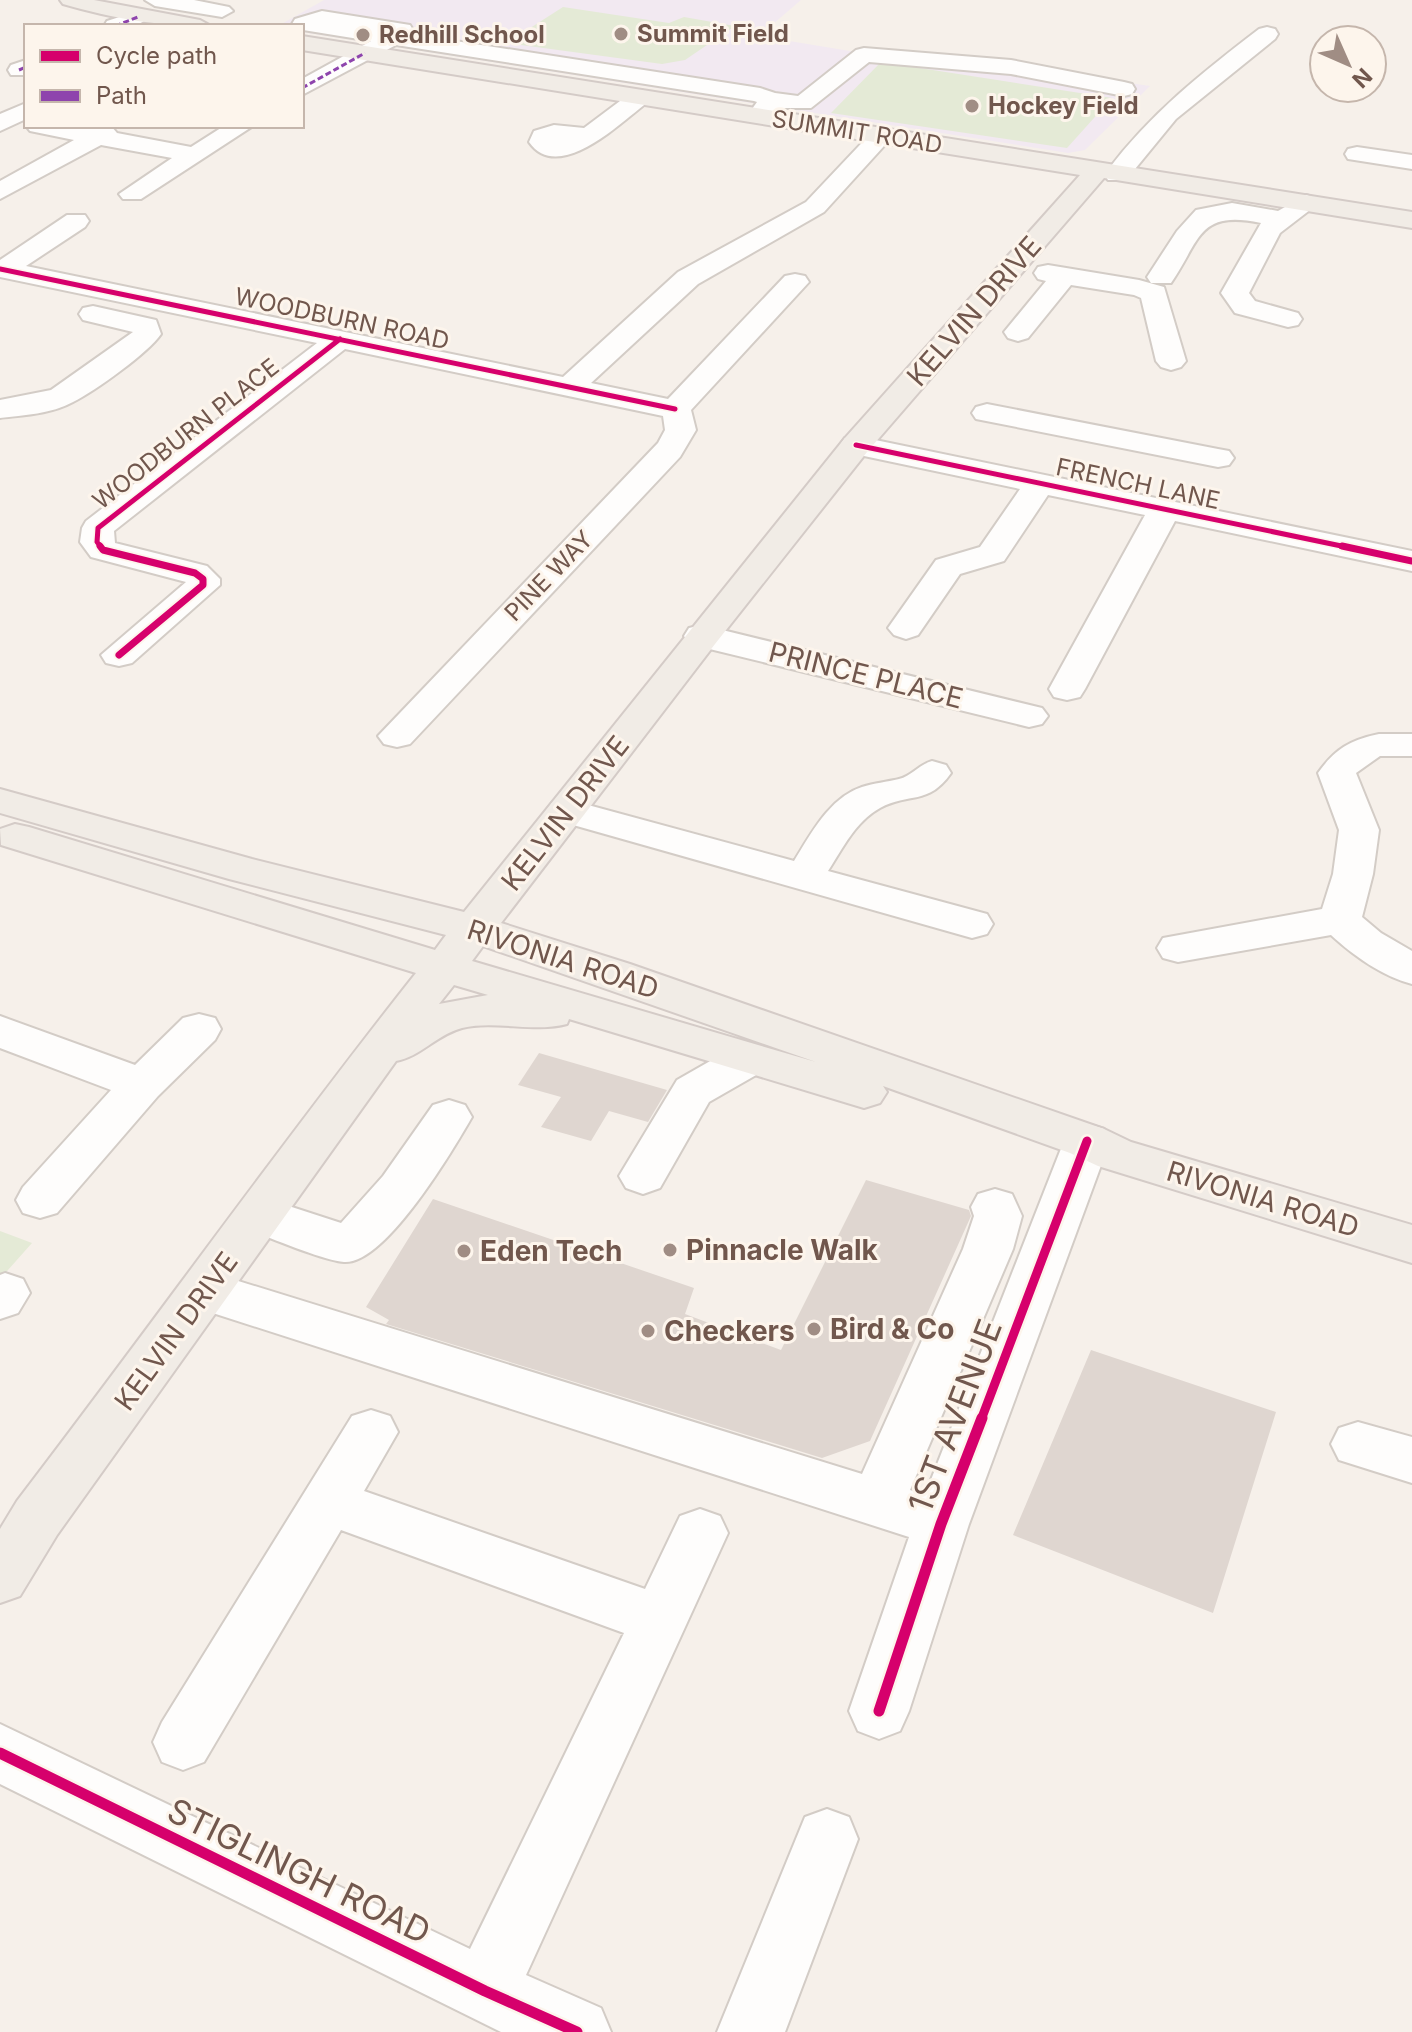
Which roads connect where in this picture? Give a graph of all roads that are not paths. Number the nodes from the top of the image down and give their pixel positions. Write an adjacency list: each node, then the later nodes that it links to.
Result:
1 (70, 0): 5 (main road)
2 (155, 0): 4 (street)
3 (242, 0): 4 (street)
4 (222, 11): 8 (street)
5 (138, 17): 6 (street); 7 (main road)
6 (120, 24)
7 (183, 24)
8 (199, 24)
9 (1267, 34): 24 (street)
10 (304, 43): 11 (main road, SUMMIT ROAD)
11 (365, 53): 12 (street); 14 (main road, SUMMIT ROAD); 15 (street)
12 (304, 87)
13 (1124, 89): 15 (street)
14 (632, 95): 15 (main road, SUMMIT ROAD); 19 (street)
15 (765, 108): 20 (main road, SUMMIT ROAD)
16 (66, 128): 18 (street)
17 (238, 128): 22 (street)
18 (107, 131): 22 (street); 25 (street)
19 (577, 135)
20 (882, 135): 24 (main road, SUMMIT ROAD); 38 (street)
21 (1357, 154): 23 (street)
22 (195, 155): 26 (street)
23 (1412, 162)
24 (1107, 173): 27 (main road, SUMMIT ROAD); 42 (main road, KELVIN DRIVE)
25 (2, 190)
26 (132, 194)
27 (1306, 203): 28 (street); 29 (main road, SUMMIT ROAD)
28 (1280, 219): 31 (street); 34 (street)
29 (1412, 220)
30 (76, 221): 32 (street)
31 (1161, 277)
32 (1, 279): 36 (street, WOODBURN ROAD); 39 (street)
33 (795, 282): 40 (street)
34 (1288, 319)
35 (1018, 332): 37 (street)
36 (340, 339): 38 (street, WOODBURN ROAD); 49 (street, WOODBURN PLACE)
37 (1171, 361)
38 (569, 387): 40 (street, WOODBURN ROAD)
39 (0, 409)
40 (675, 409): 52 (street, PINE WAY)
41 (987, 413): 43 (street)
42 (856, 445): 44 (street, FRENCH LANE); 48 (main road, KELVIN DRIVE)
43 (1218, 458)
44 (1039, 484): 45 (street, FRENCH LANE); 47 (street)
45 (1164, 511): 46 (street, FRENCH LANE); 50 (street)
46 (1412, 561)
47 (906, 628)
48 (702, 636): 51 (street, PRINCE PLACE); 56 (main road, KELVIN DRIVE)
49 (119, 655)
50 (1067, 689)
51 (1029, 716)
52 (397, 736)
53 (1412, 745): 59 (street)
54 (932, 773): 58 (street)
55 (0, 801): 61 (main road, RIVONIA ROAD)
56 (566, 811): 58 (street); 61 (main road, KELVIN DRIVE)
57 (0, 829): 63 (main road, RIVONIA ROAD)
58 (803, 878): 60 (street)
59 (1340, 920): 62 (street); 64 (street)
60 (972, 924)
61 (476, 929): 63 (main road, KELVIN DRIVE); 72 (main road, RIVONIA ROAD)
62 (1178, 948)
63 (445, 966): 65 (main road, RIVONIA ROAD); 70 (main road, KELVIN DRIVE)
64 (1412, 970)
65 (640, 1023): 68 (main road, RIVONIA ROAD); 70 (main road)
66 (199, 1029): 69 (street)
67 (0, 1031): 69 (street)
68 (749, 1059): 72 (main road, RIVONIA ROAD); 73 (street)
69 (142, 1085): 74 (street)
70 (339, 1103): 76 (main road, KELVIN DRIVE)
71 (449, 1117): 76 (street)
72 (1095, 1148): 77 (main road, RIVONIA ROAD); 84 (street, 1ST AVENUE)
73 (643, 1176)
74 (40, 1200)
75 (995, 1207): 83 (street)
76 (261, 1215): 78 (main road, KELVIN DRIVE)
77 (1412, 1244)
78 (206, 1291): 83 (street); 86 (main road, KELVIN DRIVE)
79 (371, 1432): 82 (street)
80 (1358, 1444): 81 (street)
81 (1412, 1460)
82 (328, 1502): 88 (street); 90 (street)
83 (877, 1502): 84 (street)
84 (941, 1524): 89 (street, 1ST AVENUE)
85 (700, 1533): 88 (street)
86 (18, 1535): 87 (main road, KELVIN DRIVE)
87 (0, 1578)
88 (659, 1620): 93 (street)
89 (879, 1711)
90 (183, 1742)
91 (0, 1753): 93 (street, STIGLINGH ROAD)
92 (827, 1839): 95 (street)
93 (485, 1991): 94 (street, STIGLINGH ROAD)
94 (577, 2032)
95 (751, 2032)

